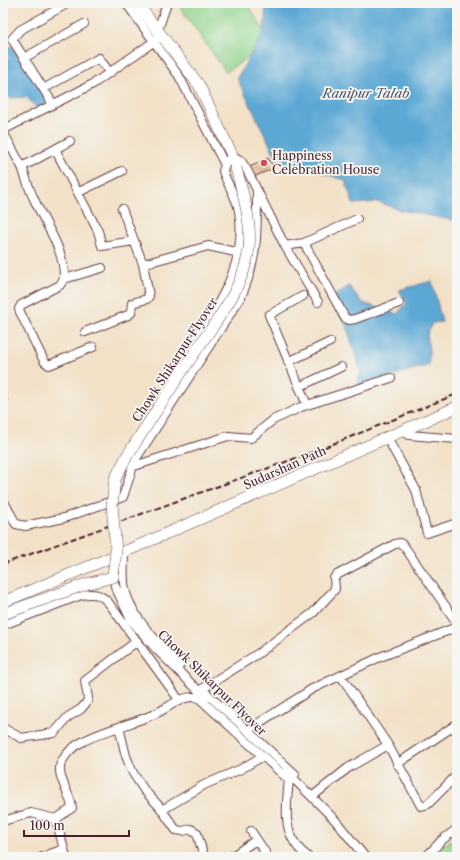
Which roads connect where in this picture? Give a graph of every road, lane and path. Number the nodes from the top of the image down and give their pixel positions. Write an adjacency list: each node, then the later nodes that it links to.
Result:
1 (126, 3): 6 (street)
2 (137, 3): 6 (main road, Chowk Shikarpur Flyover)
3 (167, 3): 6 (street)
4 (65, 5): 7 (street)
5 (84, 24): 7 (street)
6 (158, 36): 8 (street); 14 (main road, Chowk Shikarpur Flyover); 16 (street)
7 (24, 58): 9 (street)
8 (110, 73): 9 (street); 10 (street)
9 (45, 88): 10 (street)
10 (54, 104): 11 (street)
11 (3, 131): 15 (street)
12 (70, 141): 13 (street)
13 (55, 149): 15 (street); 18 (street)
14 (232, 155): 16 (main road, Chowk Shikarpur Flyover); 19 (street)
15 (22, 167): 28 (street)
16 (230, 167): 25 (street); 51 (main road, Chowk Shikarpur Flyover, bridge)
17 (122, 171): 18 (street)
18 (79, 192): 22 (street)
19 (257, 192): 24 (street); 47 (street)
20 (122, 209): 22 (street)
21 (357, 219): 23 (street)
22 (134, 241): 26 (street)
23 (304, 243): 24 (street); 31 (street)
24 (285, 246): 30 (street)
25 (240, 253): 26 (street); 38 (street)
26 (143, 264): 32 (street)
27 (102, 268): 28 (street)
28 (64, 279): 34 (street)
29 (303, 296): 35 (street)
30 (318, 302)
31 (399, 303)
32 (85, 332)
33 (330, 342): 35 (street)
34 (93, 348)
35 (288, 362): 39 (street)
36 (341, 367): 39 (street)
37 (391, 378): 42 (street)
38 (166, 379)
39 (299, 387): 42 (street)
40 (3, 401): 41 (street)
41 (3, 405)
42 (307, 405): 47 (street)
43 (457, 407): 44 (main road, Sudarshan Path)
44 (402, 430): 45 (main road, Sudarshan Path); 46 (street)
45 (386, 436): 49 (street); 50 (main road, Sudarshan Path)
46 (457, 439)
47 (131, 467): 48 (street)
48 (3, 500)
49 (457, 523)
50 (124, 552): 52 (main road, Sudarshan Path); 59 (street)
51 (113, 577): 53 (main road, bridge); 69 (street, Chowk Shikarpur Flyover)
52 (3, 602)
53 (3, 614)
54 (457, 623): 59 (street)
55 (3, 625): 57 (street)
56 (457, 627): 58 (street)
57 (137, 641): 60 (street); 63 (street)
58 (341, 676): 64 (street); 65 (street)
59 (202, 689): 64 (street)
60 (180, 701): 62 (street); 66 (street)
61 (457, 724): 67 (street)
62 (119, 727): 71 (street); 72 (street)
63 (3, 728)
64 (248, 730): 69 (street)
65 (388, 745): 67 (street); 70 (street)
66 (263, 756): 69 (street); 71 (street)
67 (397, 764): 68 (street)
68 (457, 775)
69 (292, 779): 70 (street); 83 (street)
70 (313, 796): 84 (street)
71 (162, 810): 81 (street)
72 (56, 819): 73 (street); 77 (street)
73 (3, 821)
74 (457, 829): 85 (street)
75 (251, 831): 76 (street)
76 (256, 840): 78 (street); 82 (street)
77 (64, 849): 79 (street); 80 (street)
78 (265, 852)
79 (42, 857)
80 (66, 857)
81 (202, 857)
82 (231, 857)
83 (308, 857)
84 (365, 857)
85 (426, 857)

